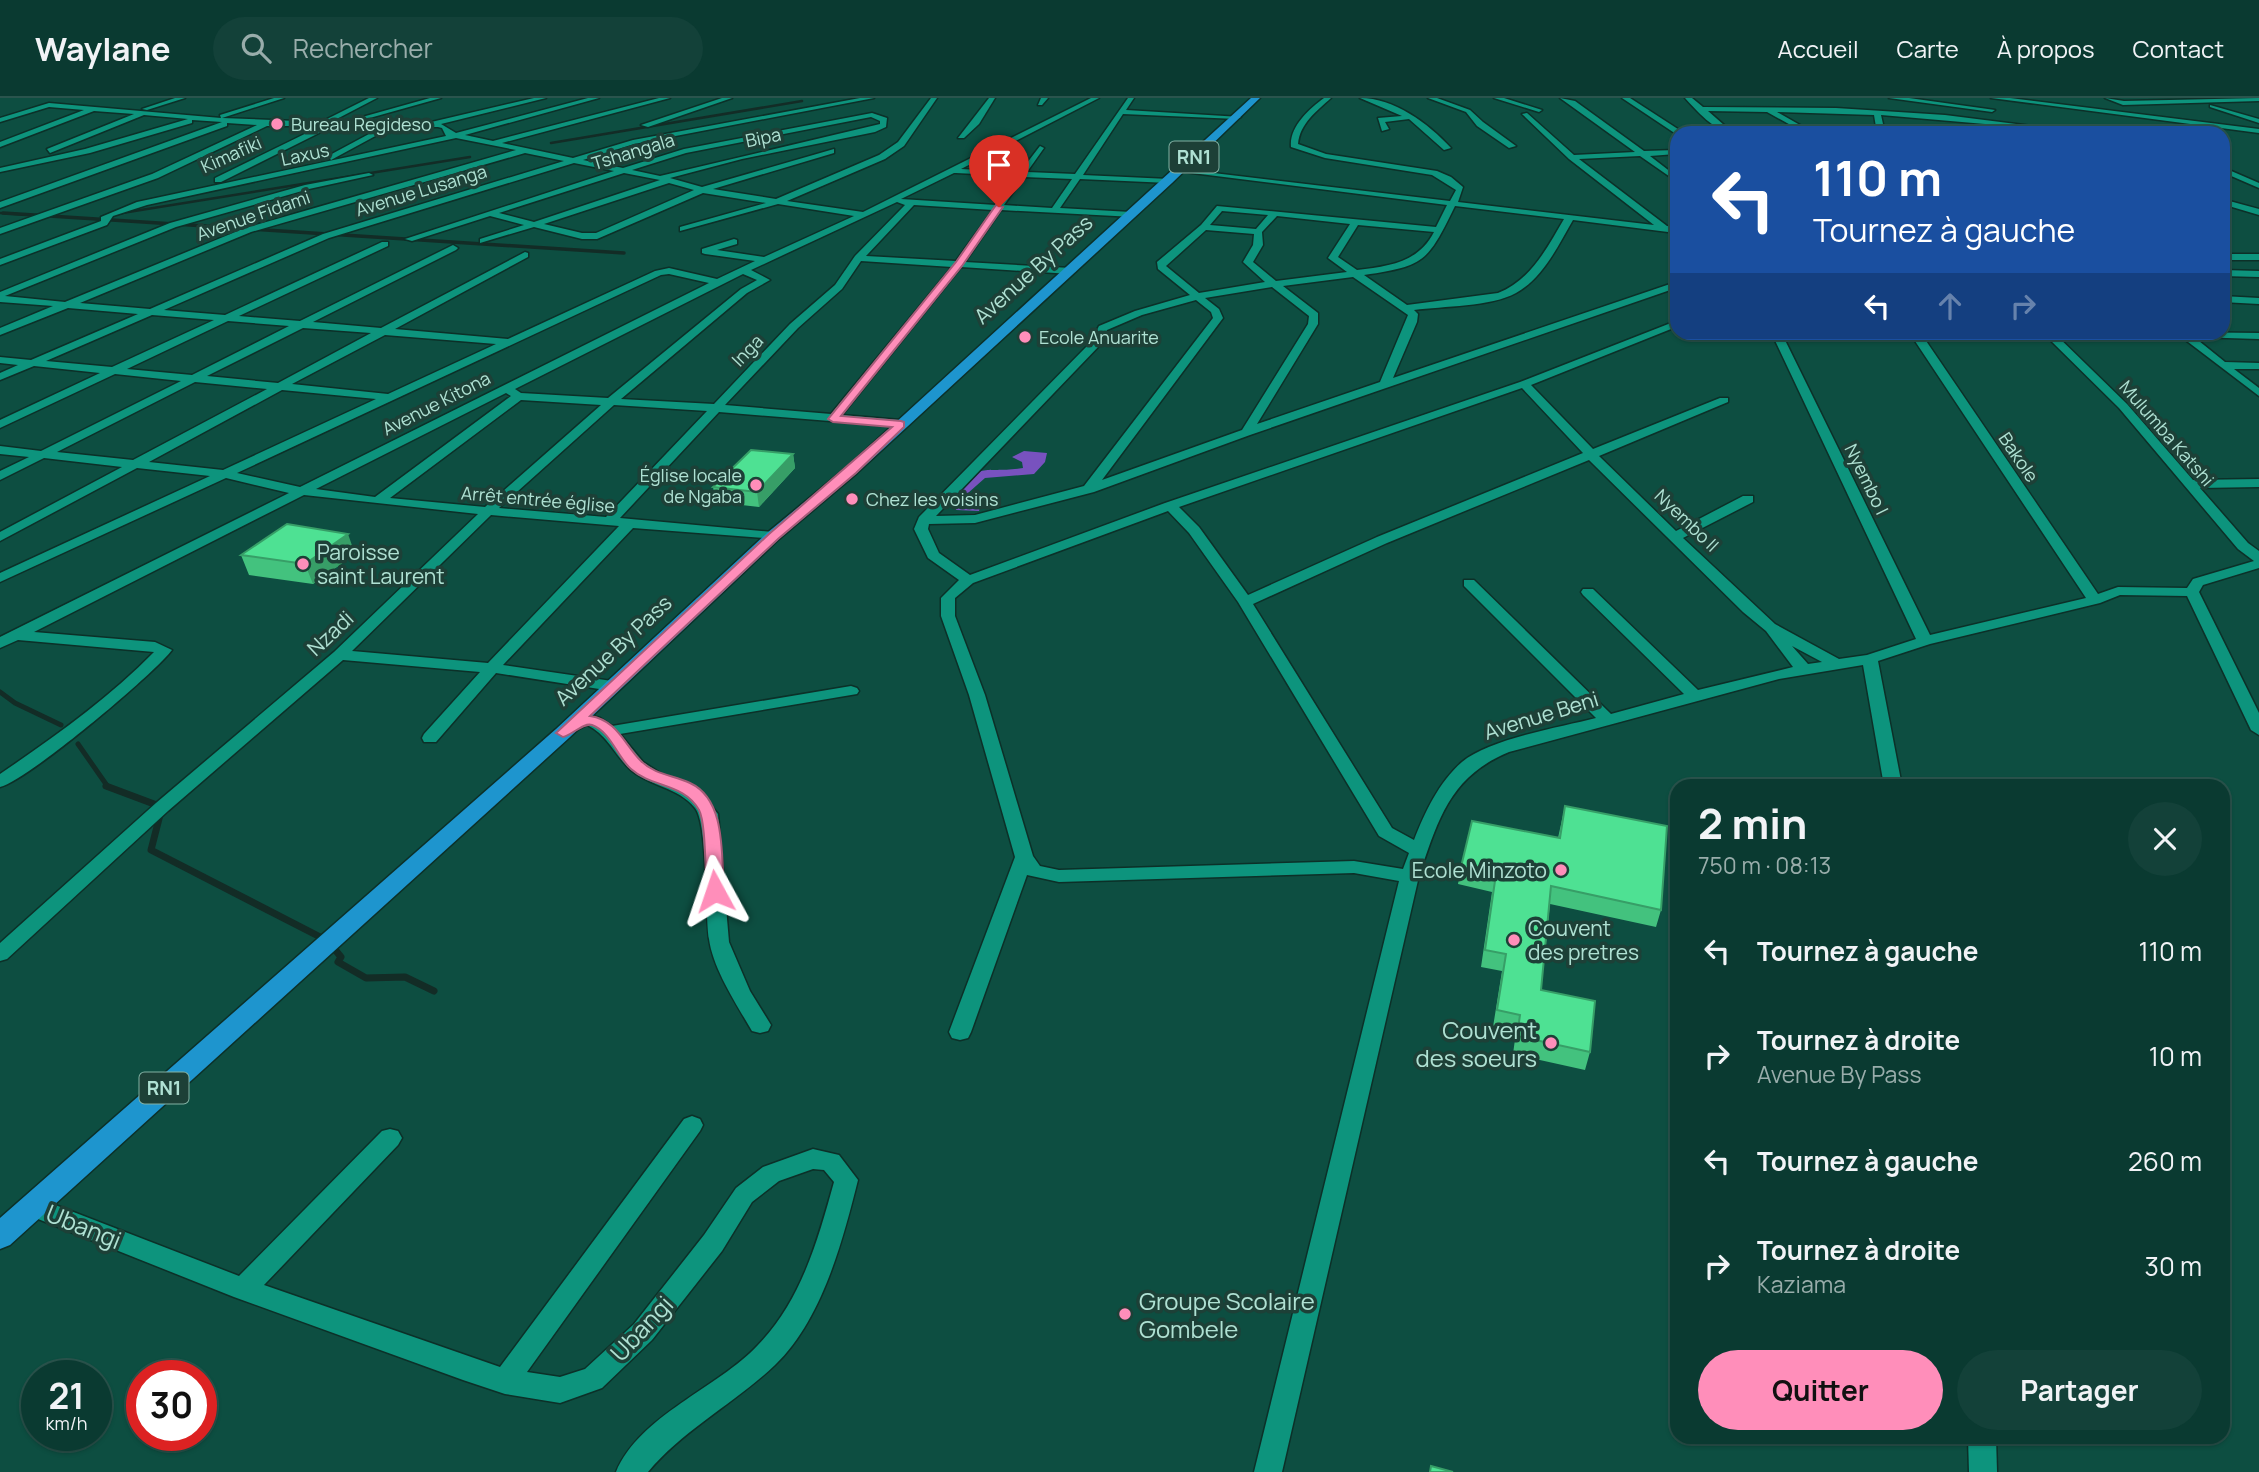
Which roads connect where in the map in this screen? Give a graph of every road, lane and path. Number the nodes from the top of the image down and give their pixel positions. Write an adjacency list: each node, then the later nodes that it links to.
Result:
1 (182, 98): 48 (street)
2 (281, 98): 59 (street)
3 (374, 98): 66 (street)
4 (438, 98): 66 (street)
5 (504, 98): 67 (street)
6 (543, 98): 70 (street)
7 (596, 98): 83 (street, Laxus)
8 (729, 98): 42 (street)
9 (871, 98): 84 (street, Avenue Lusanga)
10 (934, 98): 126 (street)
11 (992, 98): 85 (street)
12 (1097, 98): 107 (street, Avenue Kitona)
13 (1131, 98): 47 (street)
14 (1256, 98): 55 (highway, Avenue By Pass / RN1)
15 (1328, 98): 130 (street)
16 (1363, 98): 56 (street)
17 (1431, 98): 88 (street)
18 (1497, 98): 45 (street)
19 (1563, 98): 95 (street)
20 (1625, 98): 79 (street)
21 (1688, 98): 43 (street)
22 (1774, 98): 39 (street)
23 (1818, 98): 46 (street)
24 (1892, 98): 36 (street)
25 (1994, 98): 40 (street)
26 (2050, 98): 40 (street)
27 (2108, 98): 35 (street)
28 (2189, 98): 34 (street)
29 (659, 99): 42 (street); 86 (street)
30 (1974, 99): 36 (street)
31 (2258, 99): 32 (street)
32 (2232, 100): 34 (street); 44 (street)
33 (105, 101): 37 (street)
34 (2199, 101): 35 (street); 63 (street)
35 (2140, 103): 64 (street)
36 (1960, 106): 49 (street); 57 (street)
37 (82, 107): 41 (street); 60 (street)
38 (1766, 108): 39 (street); 43 (street); 74 (street)
39 (1792, 108): 46 (street)
40 (2068, 108): 52 (street)
41 (94, 109): 48 (street); 87 (street)
42 (692, 109): 71 (street)
43 (1698, 109): 73 (street)
44 (2259, 109)
45 (1539, 110)
46 (1836, 110): 51 (street)
47 (1120, 111): 55 (street); 113 (street)
48 (134, 112): 50 (street)
49 (2005, 112)
50 (143, 113): 58 (street); 100 (street)
51 (1877, 113): 57 (street); 75 (street)
52 (2107, 113): 62 (street); 68 (street)
53 (872, 114): 89 (street, Tshangala); 96 (street, Bipa)
54 (1525, 114): 97 (street)
55 (1237, 117): 108 (highway, Avenue By Pass / RN1)
56 (1413, 117): 81 (street); 91 (street)
57 (1945, 117): 72 (street); 76 (street)
58 (199, 118): 59 (street); 100 (street)
59 (212, 119): 61 (street)
60 (0, 120)
61 (233, 121): 65 (street); 111 (street)
62 (2177, 121): 64 (street); 77 (street)
63 (2259, 121)
64 (2190, 122): 78 (street)
65 (267, 124): 66 (street); 150 (street)
66 (331, 124): 69 (street); 115 (street, Kimafiki)
67 (408, 124): 69 (street); 70 (street)
68 (2101, 124)
69 (390, 125): 101 (street)
70 (427, 125): 83 (street)
71 (645, 125)
72 (1950, 125)
73 (1720, 126)
74 (1798, 126)
75 (1880, 126)
76 (2023, 126)
77 (2175, 126)
78 (2221, 126)
79 (1670, 127)
80 (2230, 127): 82 (street)
81 (1385, 129)
82 (2259, 131)
83 (455, 136): 86 (street); 101 (street, Laxus)
84 (662, 136): 89 (street); 98 (street, Avenue Lusanga)
85 (961, 136)
86 (490, 144): 92 (street)
87 (0, 145)
88 (1512, 146)
89 (702, 147): 96 (street); 106 (street, Tshangala)
90 (1040, 148): 109 (street)
91 (1447, 148)
92 (523, 151): 98 (street); 120 (street, Avenue Fidami)
93 (831, 151): 102 (street)
94 (1670, 152): 95 (street)
95 (1642, 154): 97 (street); 114 (street)
96 (741, 157): 102 (street); 118 (street, Bipa)
97 (1572, 157): 148 (street)
98 (569, 161): 106 (street); 124 (street, Avenue Lusanga)
99 (44, 167): 100 (street); 103 (street); 116 (street)
100 (12, 168): 104 (street)
101 (313, 168): 117 (street, Laxus)
102 (780, 168): 122 (street)
103 (60, 169)
104 (0, 170)
105 (70, 170): 111 (street)
106 (621, 170): 118 (street); 138 (street, Tshangala)
107 (954, 171): 109 (street); 125 (street, Avenue Kitona)
108 (1180, 171): 119 (highway, Avenue By Pass / RN1); 130 (street)
109 (1022, 173): 113 (street); 133 (street)
110 (2230, 173): 121 (street)
111 (90, 174): 131 (street)
112 (369, 174): 172 (street)
113 (1077, 175): 119 (street); 136 (street)
114 (1670, 175)
115 (230, 176): 117 (street); 129 (street, Kimafiki)
116 (11, 178)
117 (265, 179): 129 (street, Laxus)
118 (665, 179): 122 (street); 144 (street, Bipa)
119 (1169, 181): 141 (highway, Avenue By Pass / RN1)
120 (402, 185): 124 (street); 176 (street, Avenue Fidami)
121 (2259, 186)
122 (702, 190): 126 (street); 144 (street)
123 (1225, 195): 134 (street)
124 (444, 200): 132 (street); 178 (street, Avenue Lusanga)
125 (890, 202): 127 (street); 140 (street, Avenue Kitona)
126 (774, 203): 140 (street); 146 (street)
127 (911, 203): 133 (street); 160 (street, Inga)
128 (2230, 203): 137 (street)
129 (140, 204): 162 (street)
130 (1455, 204): 142 (street); 147 (street)
131 (0, 205)
132 (466, 206)
133 (999, 207): 136 (street); 163 (street)
134 (1220, 208): 139 (street); 145 (street)
135 (477, 209): 138 (street)
136 (1055, 210): 141 (street)
137 (2259, 212)
138 (488, 213): 144 (street); 152 (street, Tshangala)
139 (1275, 213): 143 (street); 151 (street)
140 (864, 215): 161 (street, Avenue Kitona)
141 (1131, 215): 165 (highway, Avenue By Pass / RN1)
142 (1569, 219): 148 (street); 177 (street)
143 (1356, 223): 147 (street); 167 (street)
144 (536, 224): 153 (street, Bipa)
145 (1204, 227): 151 (street); 173 (street)
146 (683, 229)
147 (1437, 230): 167 (street)
148 (1666, 230): 149 (street)
149 (1670, 230)
150 (0, 231)
151 (1258, 232): 170 (street)
152 (409, 239)
153 (483, 241)
154 (734, 242): 161 (street)
155 (385, 244): 179 (street)
156 (453, 248): 180 (street)
157 (525, 254): 183 (street)
158 (2230, 257): 159 (street)
159 (2259, 257)
160 (858, 258): 163 (street); 207 (street, Inga)
161 (764, 260): 164 (street, Avenue Kitona)
162 (0, 262)
163 (959, 264): 165 (street); 208 (street)
164 (742, 271): 169 (street, Avenue Kitona); 206 (street, Nzadi)
165 (1071, 271): 210 (highway, Avenue By Pass / RN1)
166 (2230, 273): 168 (street)
167 (1355, 274): 170 (street); 177 (street)
168 (2259, 274)
169 (718, 282): 190 (street); 201 (street, Avenue Kitona)
170 (1273, 285): 173 (street); 211 (street)
171 (1670, 287): 200 (street)
172 (0, 297): 176 (street)
173 (1198, 298): 220 (street); 226 (street)
174 (2230, 299): 175 (street)
175 (2259, 300)
176 (65, 305): 178 (street); 182 (street, Avenue Fidami)
177 (1407, 308): 200 (street)
178 (145, 313): 179 (street); 192 (street, Avenue Lusanga)
179 (225, 319): 180 (street); 195 (street)
180 (299, 325): 183 (street); 197 (street)
181 (1670, 326): 198 (street)
182 (0, 332)
183 (378, 332): 190 (street); 199 (street)
184 (2230, 335): 185 (street)
185 (2259, 336)
186 (1780, 340): 243 (street, Nyembo I)
187 (1919, 340): 239 (street, Bakole)
188 (2055, 340): 219 (street, Mulumba Katshi)
189 (2191, 340): 193 (street)
190 (510, 342): 204 (street)
191 (0, 360): 192 (street)
192 (30, 363): 195 (street); 196 (street, Avenue Lusanga)
193 (2225, 365): 194 (street); 202 (street)
194 (2259, 366)
195 (116, 370): 197 (street); 209 (street)
196 (0, 377)
197 (195, 377): 199 (street); 213 (street)
198 (1524, 384): 214 (street, Nyembo II); 224 (street)
199 (279, 386): 204 (street); 215 (street)
200 (1384, 386): 211 (street)
201 (506, 388): 203 (street); 221 (street, Avenue Kitona)
202 (2259, 393)
203 (518, 396): 206 (street); 223 (street)
204 (391, 397): 216 (street)
205 (1724, 400): 214 (street)
206 (614, 401): 207 (street); 225 (street, Nzadi)
207 (715, 408): 208 (street); 227 (street, Inga)
208 (833, 419): 210 (street)
209 (0, 424)
210 (901, 425): 231 (highway, Avenue By Pass / RN1)
211 (1246, 432): 220 (street)
212 (0, 450): 213 (street, Arrêt entrée église)
213 (45, 455): 215 (street, Arrêt entrée église); 217 (street)
214 (1592, 456): 229 (street, Nyembo II); 240 (street)
215 (138, 463): 216 (street, Arrêt entrée église); 230 (street)
216 (226, 474): 221 (street, Arrêt entrée église); 234 (street)
217 (0, 476)
218 (2259, 483): 219 (street)
219 (2188, 484): 232 (street, Mulumba Katshi)
220 (1089, 489): 226 (street)
221 (299, 491): 223 (street, Arrêt entrée église); 242 (street, Avenue Kitona)
222 (1748, 499): 229 (street)
223 (378, 501): 225 (street, Arrêt entrée église)
224 (1170, 506): 235 (street); 240 (street)
225 (487, 512): 227 (street, Arrêt entrée église); 245 (street, Nzadi)
226 (924, 520): 235 (street)
227 (609, 522): 228 (street, Arrêt entrée église)
228 (629, 524): 231 (street, Arrêt entrée église); 248 (street)
229 (1677, 536): 241 (street, Nyembo II)
230 (0, 537)
231 (773, 537): 250 (highway, Avenue By Pass / RN1)
232 (2259, 558)
233 (2259, 564): 238 (street)
234 (0, 578)
235 (968, 580): 263 (street)
236 (1469, 583): 253 (street)
237 (1588, 592): 252 (street)
238 (2192, 592): 239 (street, Avenue Beni); 254 (street)
239 (2095, 600): 243 (street, Avenue Beni)
240 (1245, 602): 262 (street)
241 (1770, 627): 247 (street, Nyembo II); 249 (street)
242 (15, 635): 244 (street, Avenue Kitona); 259 (street)
243 (1925, 641): 246 (street, Avenue Beni)
244 (0, 643)
245 (339, 654): 248 (street); 265 (street, Nzadi)
246 (1870, 659): 247 (street, Avenue Beni); 260 (street)
247 (1838, 665): 249 (street, Avenue Beni)
248 (492, 668): 250 (street); 257 (street)
249 (1804, 670): 252 (street, Avenue Beni)
250 (612, 686): 256 (highway, Avenue By Pass / RN1)
251 (851, 691): 255 (street)
252 (1695, 696): 253 (street, Avenue Beni)
253 (1607, 719): 262 (street, Avenue Beni)
254 (2259, 730)
255 (610, 731): 256 (street); 266 (street)
256 (563, 733): 270 (highway, Avenue By Pass / RN1)
257 (430, 738)
258 (0, 767): 259 (street)
259 (19, 769): 261 (street)
260 (1892, 779)
261 (0, 782)
262 (1418, 850): 264 (street, Avenue Beni)
263 (1024, 857): 264 (street); 267 (street)
264 (1410, 876): 276 (street, Avenue Beni)
265 (0, 954)
266 (760, 1025)
267 (960, 1032)
268 (692, 1125): 273 (street)
269 (390, 1138): 272 (street)
270 (33, 1206): 271 (highway, Avenue By Pass / RN1); 272 (street, Ubangi)
271 (3, 1231)
272 (243, 1289): 273 (street, Ubangi)
273 (505, 1381): 275 (street, Ubangi)
274 (1982, 1444): 277 (street)
275 (630, 1472)
276 (1268, 1472)
277 (1983, 1472)

